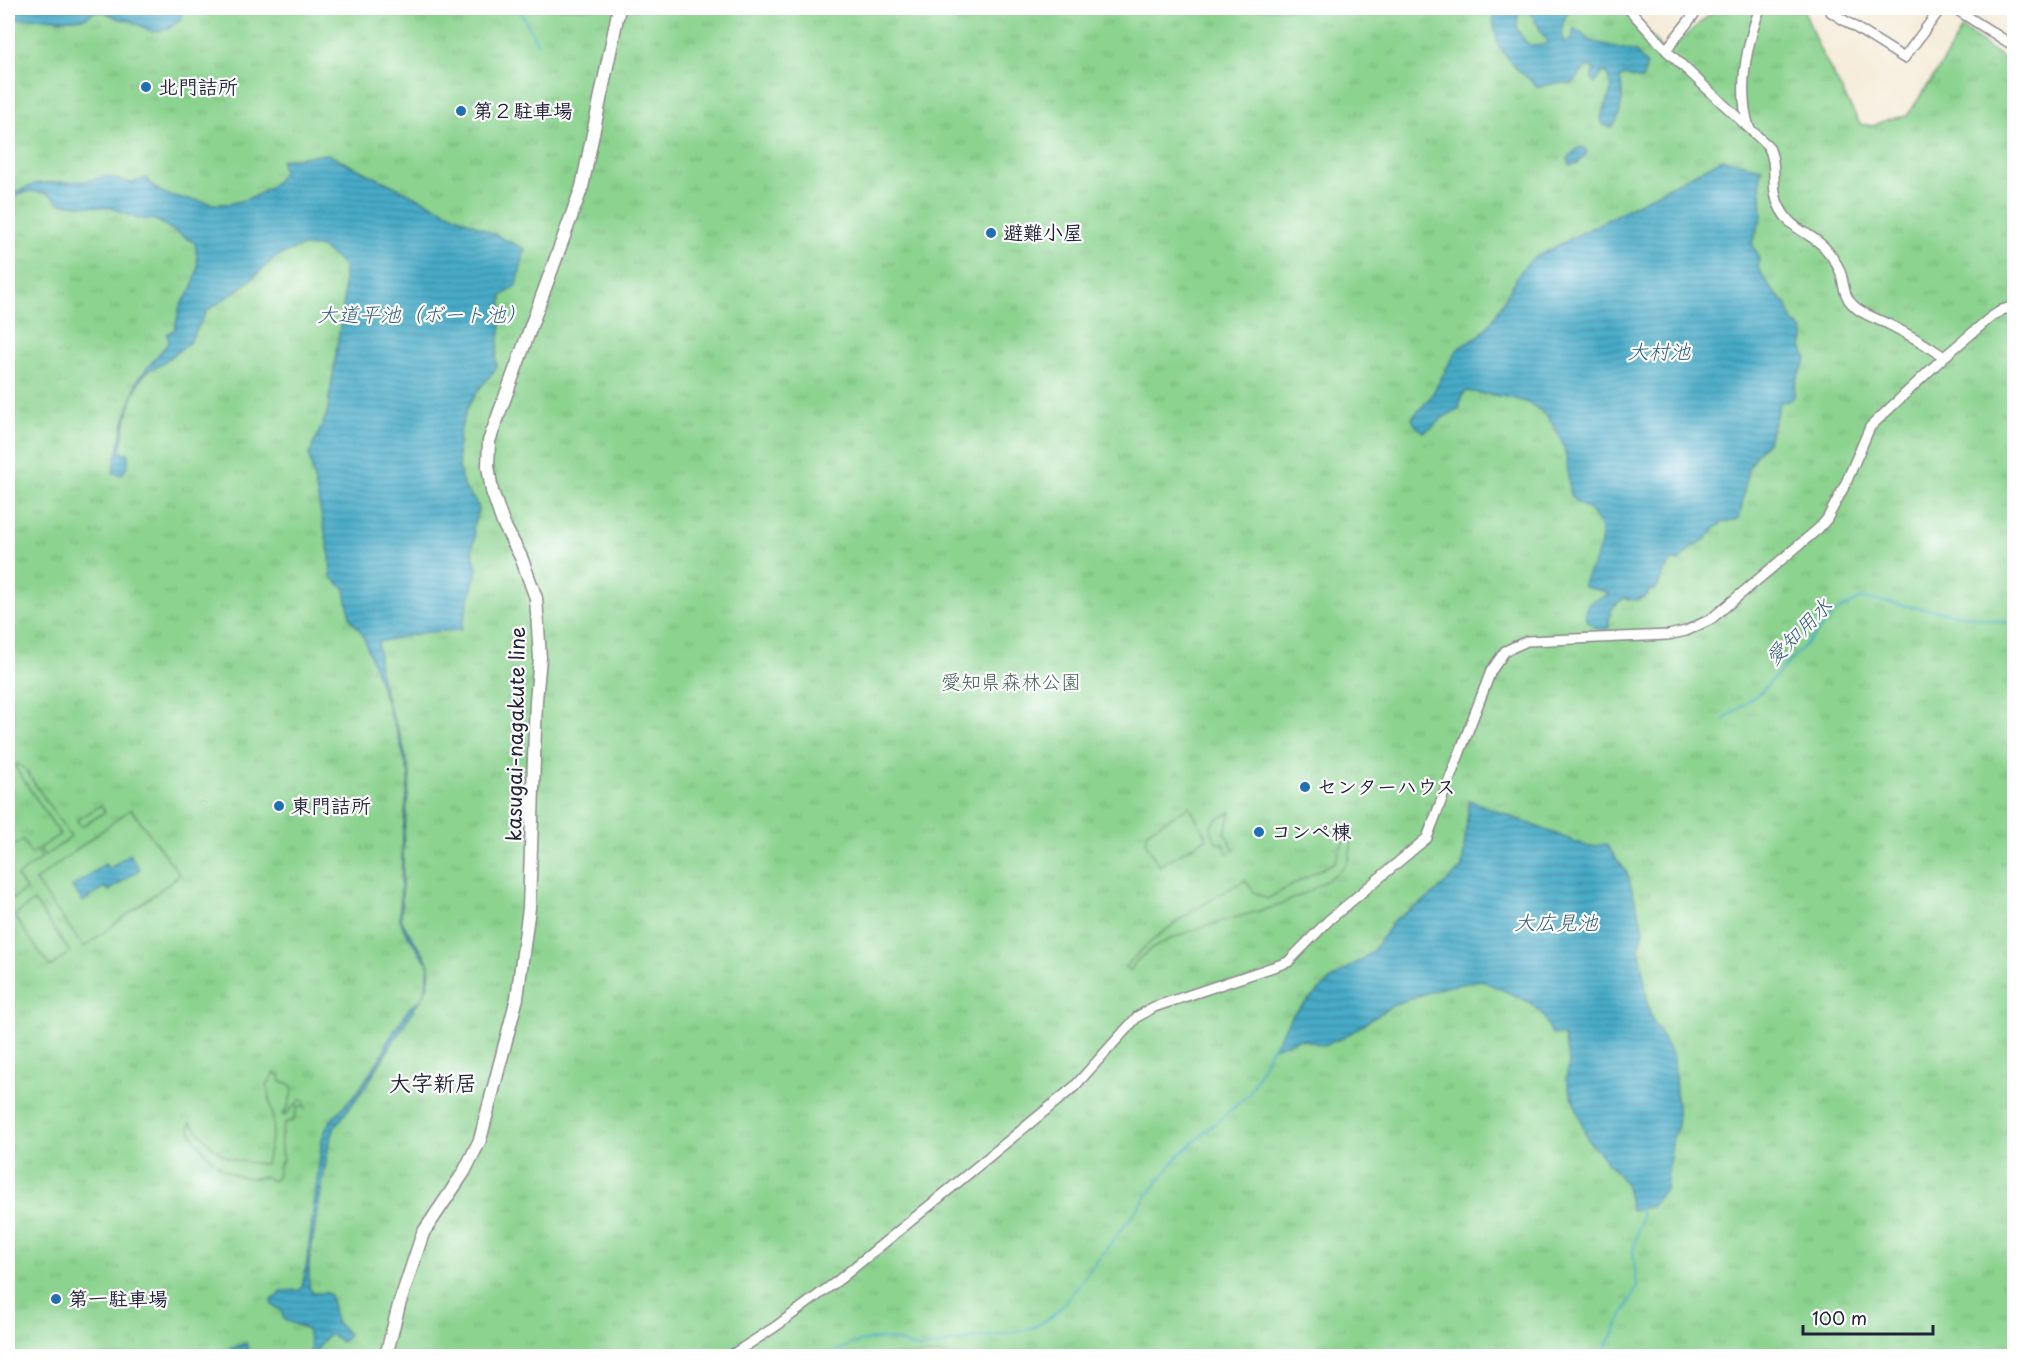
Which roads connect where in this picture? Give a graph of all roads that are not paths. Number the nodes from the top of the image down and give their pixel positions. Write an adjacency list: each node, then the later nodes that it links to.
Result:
1 (619, 8): 13 (main road, kasugai-nagakute line)
2 (1628, 8): 9 (street)
3 (1699, 8): 9 (street)
4 (1760, 8): 10 (street)
5 (1832, 8): 6 (street)
6 (1941, 8)
7 (1954, 8): 8 (street)
8 (2014, 46)
9 (1666, 50): 10 (street)
10 (1750, 130): 12 (street)
11 (2014, 306): 12 (street)
12 (1944, 357): 14 (street)
13 (386, 1356)
14 (730, 1356)

